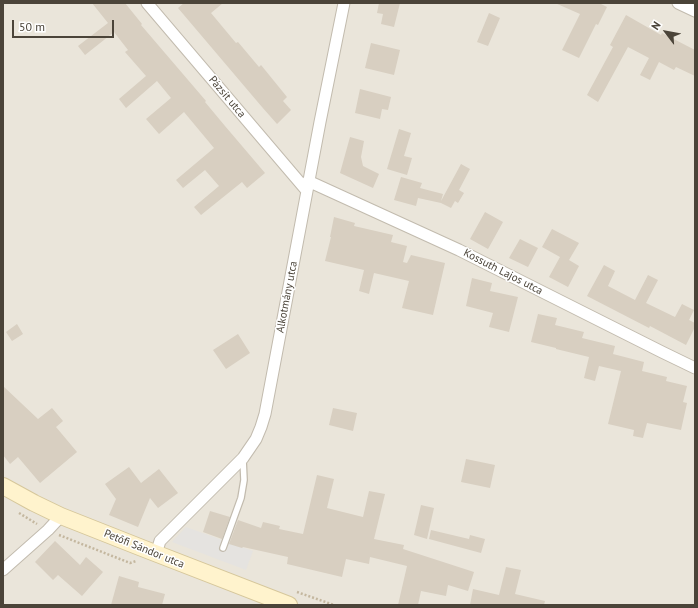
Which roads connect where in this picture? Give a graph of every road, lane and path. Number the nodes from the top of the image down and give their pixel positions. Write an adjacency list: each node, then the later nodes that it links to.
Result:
1 (147, 3): 5 (street, Pázsit utca)
2 (344, 3): 5 (street, Alkotmány utca)
3 (678, 3): 4 (street)
4 (695, 11)
5 (307, 186): 6 (street, Kossuth Lajos utca); 7 (street, Alkotmány utca)
6 (695, 368)
7 (243, 458): 10 (lane); 11 (street, Alkotmány utca)
8 (3, 486): 9 (main road, Petőfi Sándor utca)
9 (62, 516): 11 (main road, Petőfi Sándor utca); 12 (street)
10 (223, 548)
11 (156, 554): 13 (main road, Petőfi Sándor utca)
12 (3, 570)
13 (289, 605)

